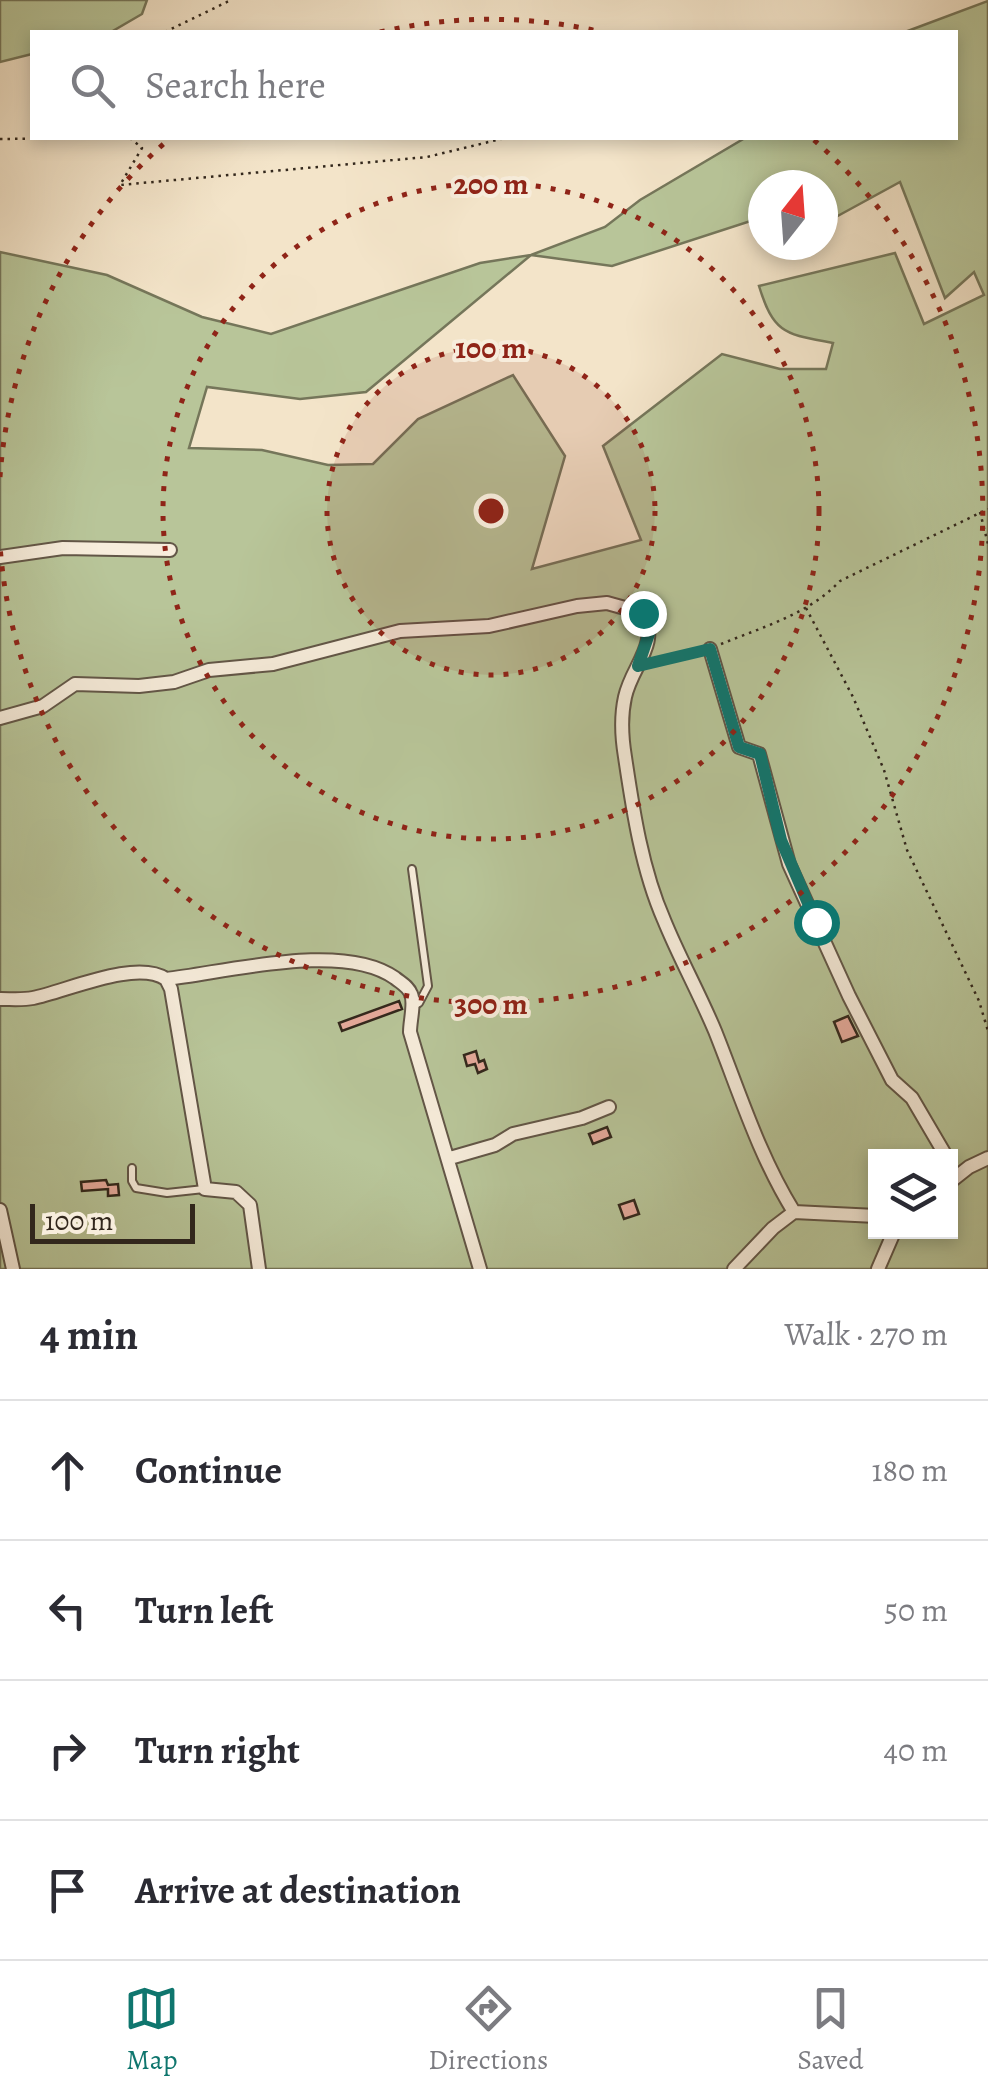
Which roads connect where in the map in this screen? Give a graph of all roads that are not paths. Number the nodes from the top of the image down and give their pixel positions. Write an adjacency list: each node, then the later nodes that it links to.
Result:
1 (170, 550): 2 (street)
2 (0, 557)
3 (710, 649): 11 (street)
4 (0, 718): 18 (street)
5 (412, 868): 9 (lane)
6 (166, 979): 8 (street); 9 (street); 16 (street)
7 (0, 985): 8 (street)
8 (0, 999)
9 (410, 1008): 12 (street)
10 (608, 1107): 12 (street)
11 (942, 1149)
12 (450, 1158): 23 (street)
13 (988, 1158): 15 (street)
14 (132, 1168): 16 (lane)
15 (958, 1173)
16 (205, 1189): 22 (street)
17 (0, 1210): 21 (street)
18 (794, 1212): 19 (street); 24 (street)
19 (868, 1216)
20 (891, 1239): 25 (street)
21 (13, 1269)
22 (259, 1269)
23 (480, 1269)
24 (734, 1269)
25 (878, 1269)

